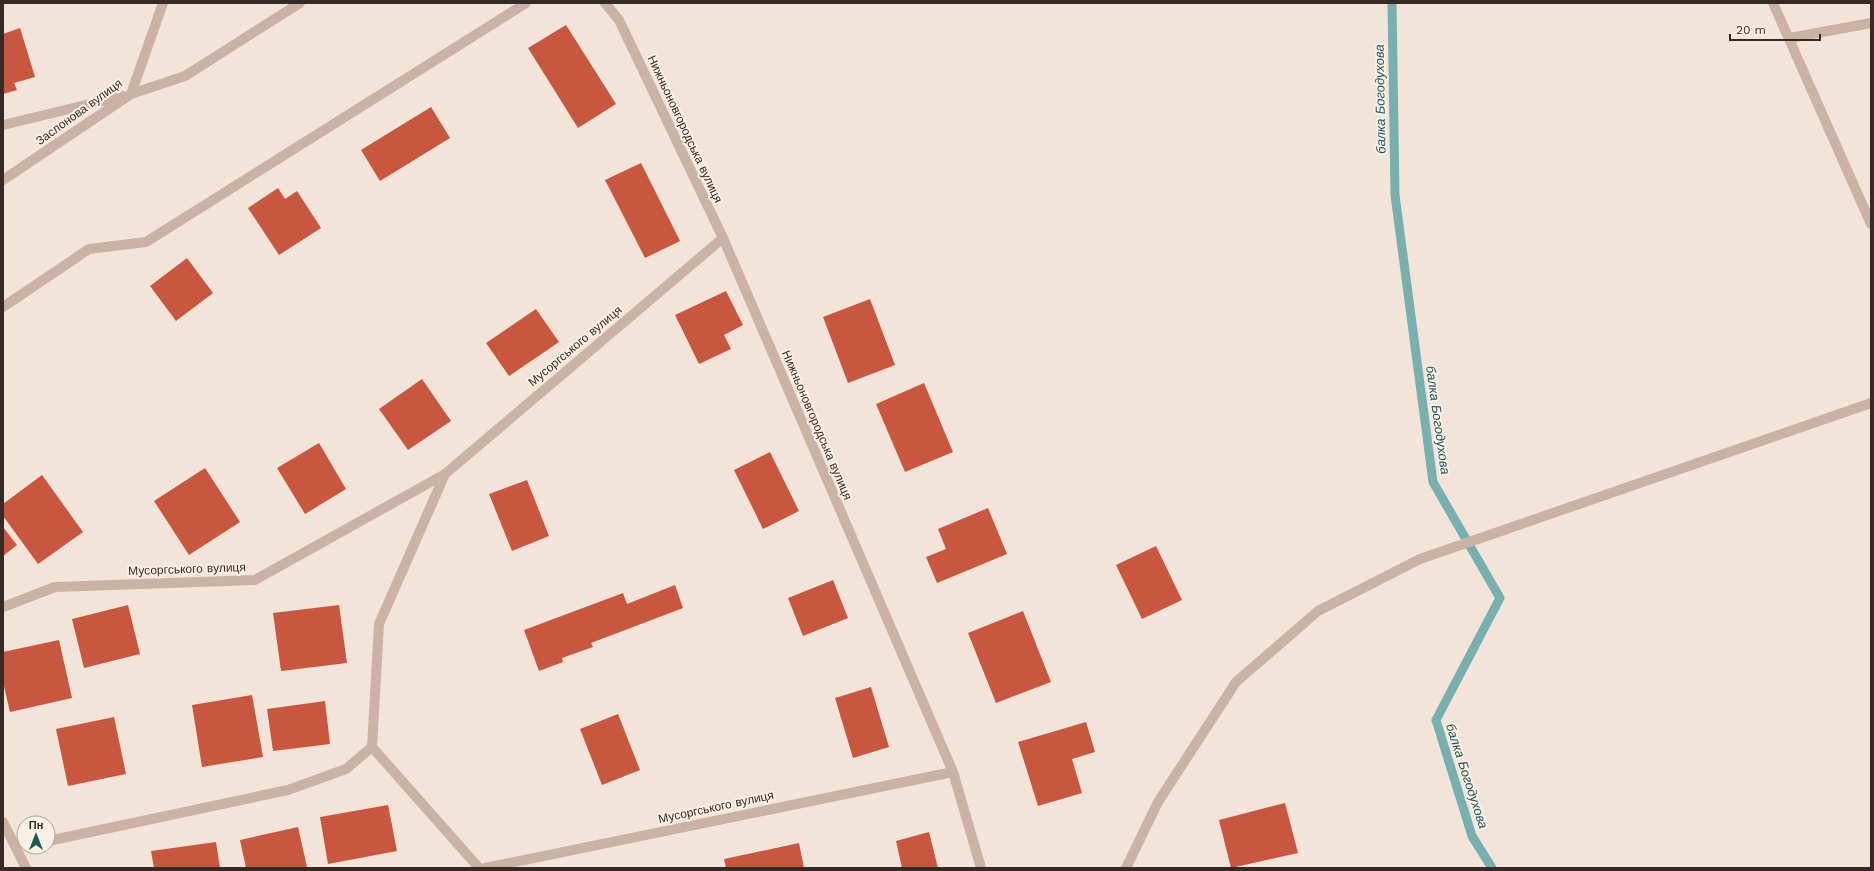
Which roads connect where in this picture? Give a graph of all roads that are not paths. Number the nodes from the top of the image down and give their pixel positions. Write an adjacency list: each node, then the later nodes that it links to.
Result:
1 (163, 3): 8 (street, Заслонова вулиця)
2 (300, 3): 8 (street)
3 (526, 3): 13 (street)
4 (605, 3): 12 (street, Нижньоновгородська вулиця)
5 (1773, 3): 7 (street)
6 (1871, 23): 7 (street)
7 (1790, 38): 11 (street)
8 (131, 94): 9 (street); 10 (street, Заслонова вулиця)
9 (3, 125)
10 (3, 180)
11 (1871, 224)
12 (722, 238): 15 (street, Мусоргського вулиця); 18 (street, Нижньоновгородська вулиця)
13 (3, 307)
14 (1871, 403): 27 (street)
15 (445, 474): 16 (street, Мусоргського вулиця); 17 (street, Мусоргського вулиця)
16 (3, 607)
17 (372, 747): 20 (street); 24 (street)
18 (953, 772): 25 (street, Мусоргського вулиця); 26 (street, Нижньоновгородська вулиця)
19 (3, 822): 21 (street)
20 (56, 839)
21 (16, 841)
22 (22, 855): 23 (street)
23 (26, 868)
24 (479, 868)
25 (485, 868)
26 (981, 868)
27 (1126, 868)

